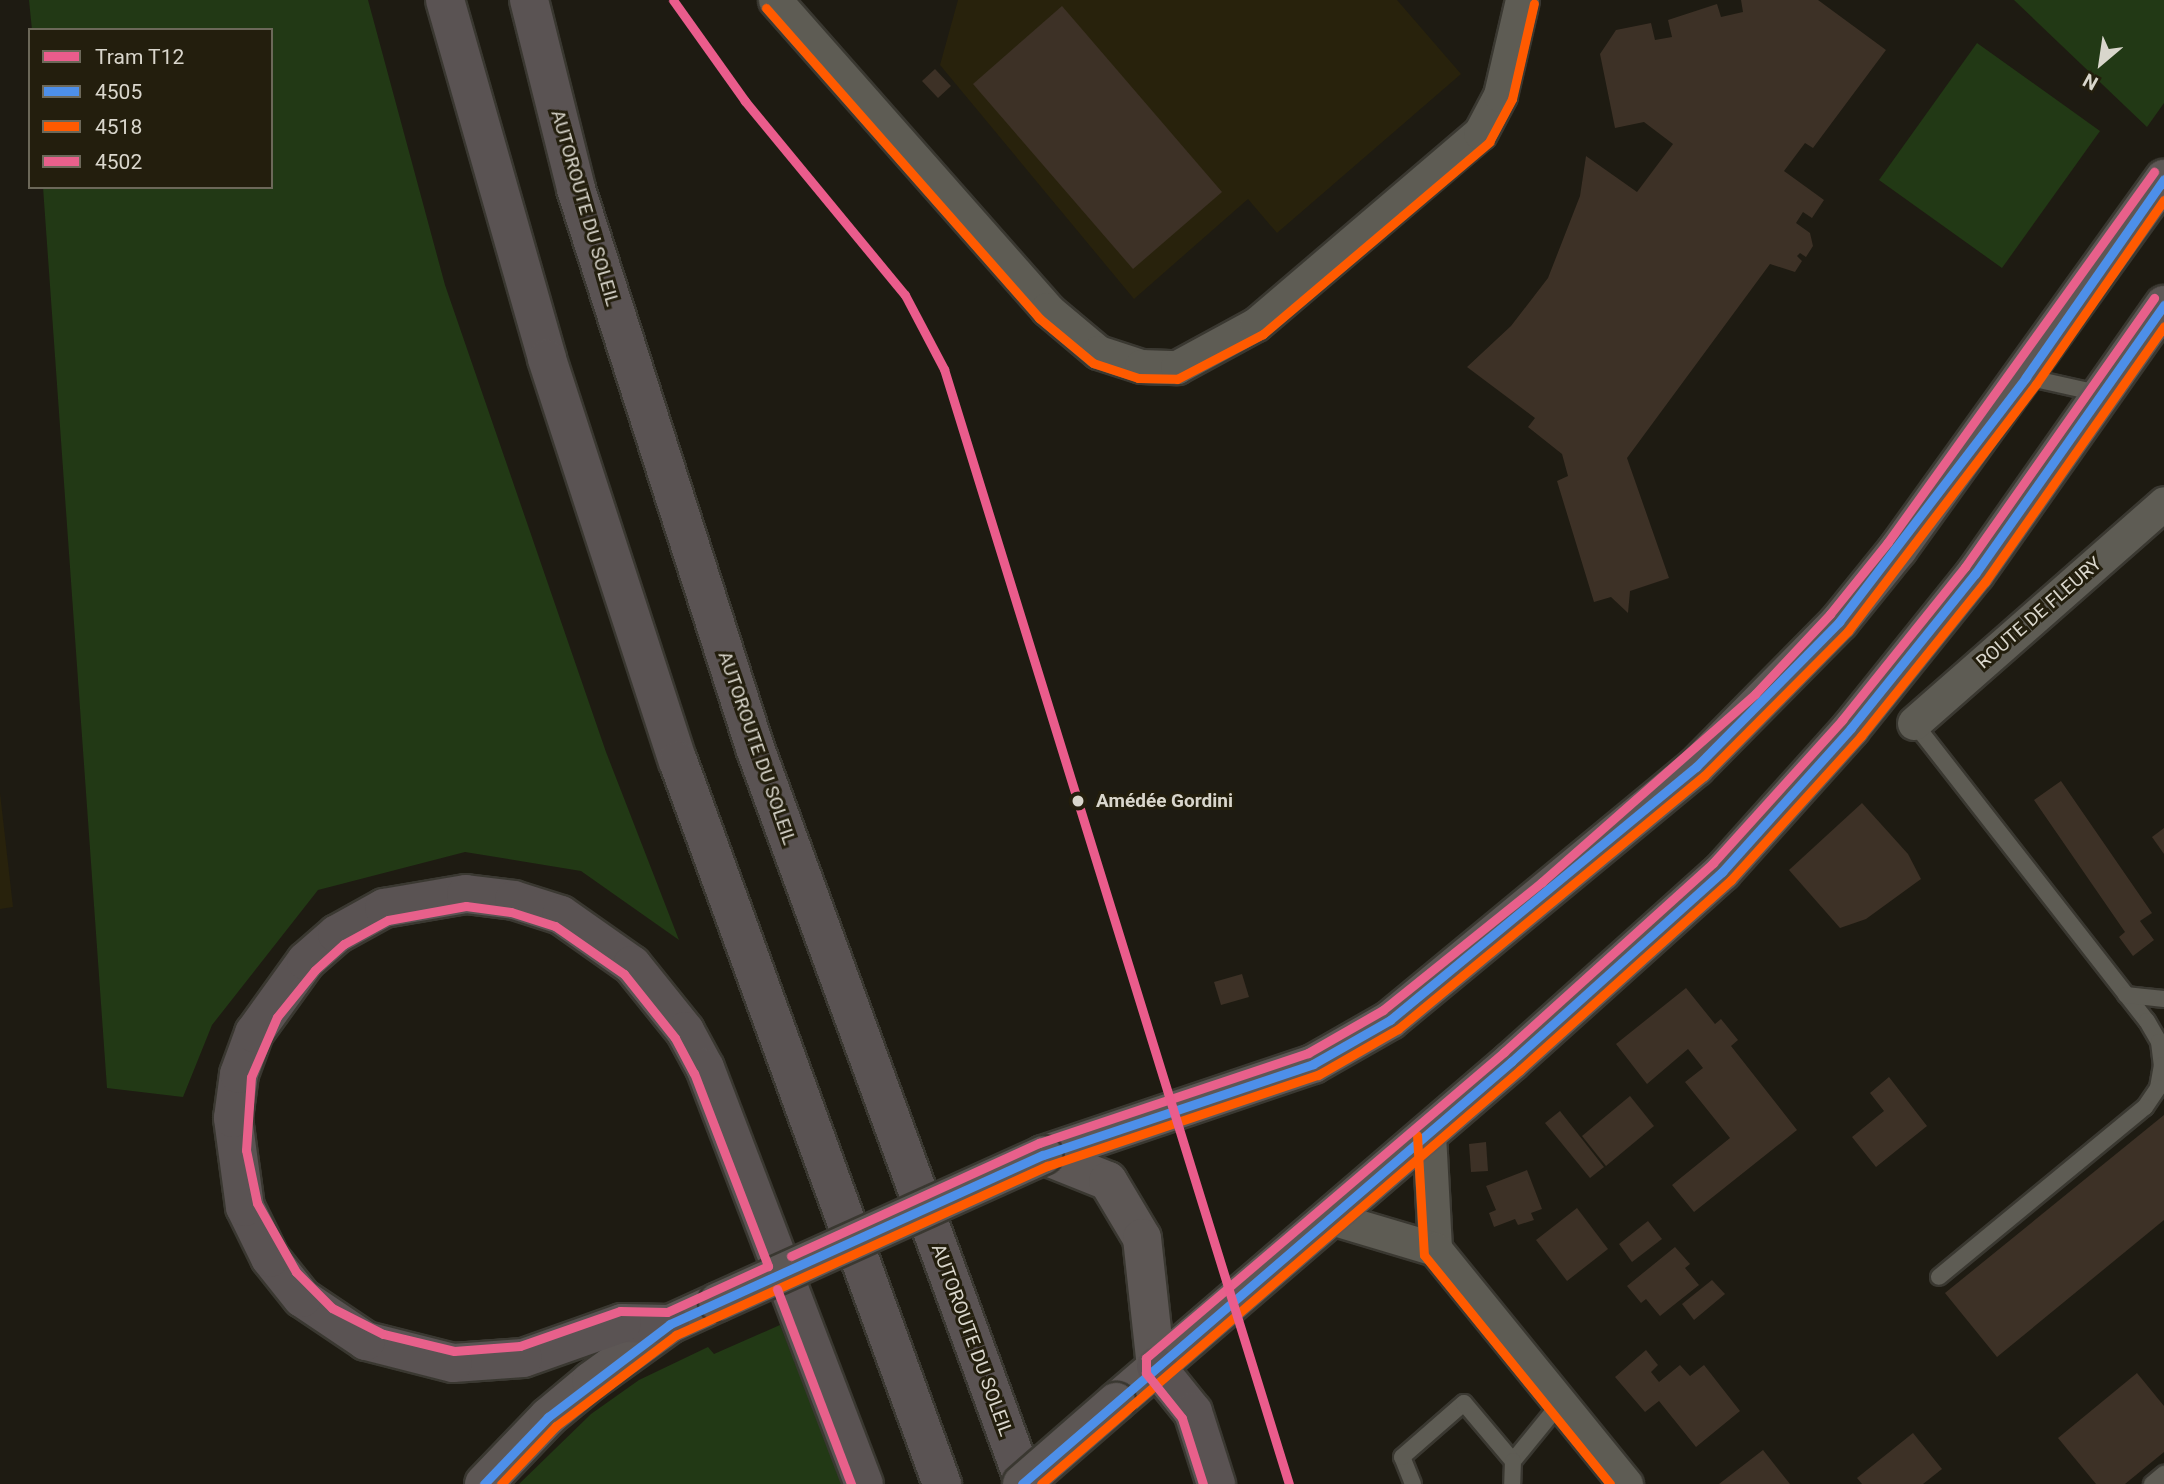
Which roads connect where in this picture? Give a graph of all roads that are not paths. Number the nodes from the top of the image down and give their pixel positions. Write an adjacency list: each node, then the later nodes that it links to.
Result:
1 (445, 0): 25 (highway)
2 (529, 0): 26 (highway, AUTOROUTE DU SOLEIL)
3 (775, 0): 4 (street)
4 (1522, 0)
5 (2164, 179): 7 (main road)
6 (2164, 305): 8 (main road)
7 (2026, 377): 8 (lane); 14 (main road)
8 (2103, 394): 13 (main road)
9 (2164, 503): 10 (street, ROUTE DE FLEURY)
10 (1914, 723): 11 (lane)
11 (2126, 995): 12 (lane); 17 (lane)
12 (2164, 999)
13 (1429, 1134): 15 (main road); 16 (street)
14 (1043, 1155): 18 (main road, bridge); 19 (main road)
15 (1331, 1218): 16 (street); 19 (main road)
16 (1436, 1249): 20 (street)
17 (1939, 1278)
18 (670, 1324): 23 (main road); 24 (highway)
19 (1156, 1366): 26 (main road, bridge); 27 (highway)
20 (1562, 1401): 21 (lane); 30 (street)
21 (1513, 1461): 28 (lane); 29 (lane)
22 (2164, 1474): 31 (lane)
23 (484, 1484)
24 (864, 1484)
25 (942, 1484)
26 (1024, 1484)
27 (1216, 1484)
28 (1413, 1484)
29 (1512, 1484)
30 (1626, 1484)
31 (2152, 1484)

